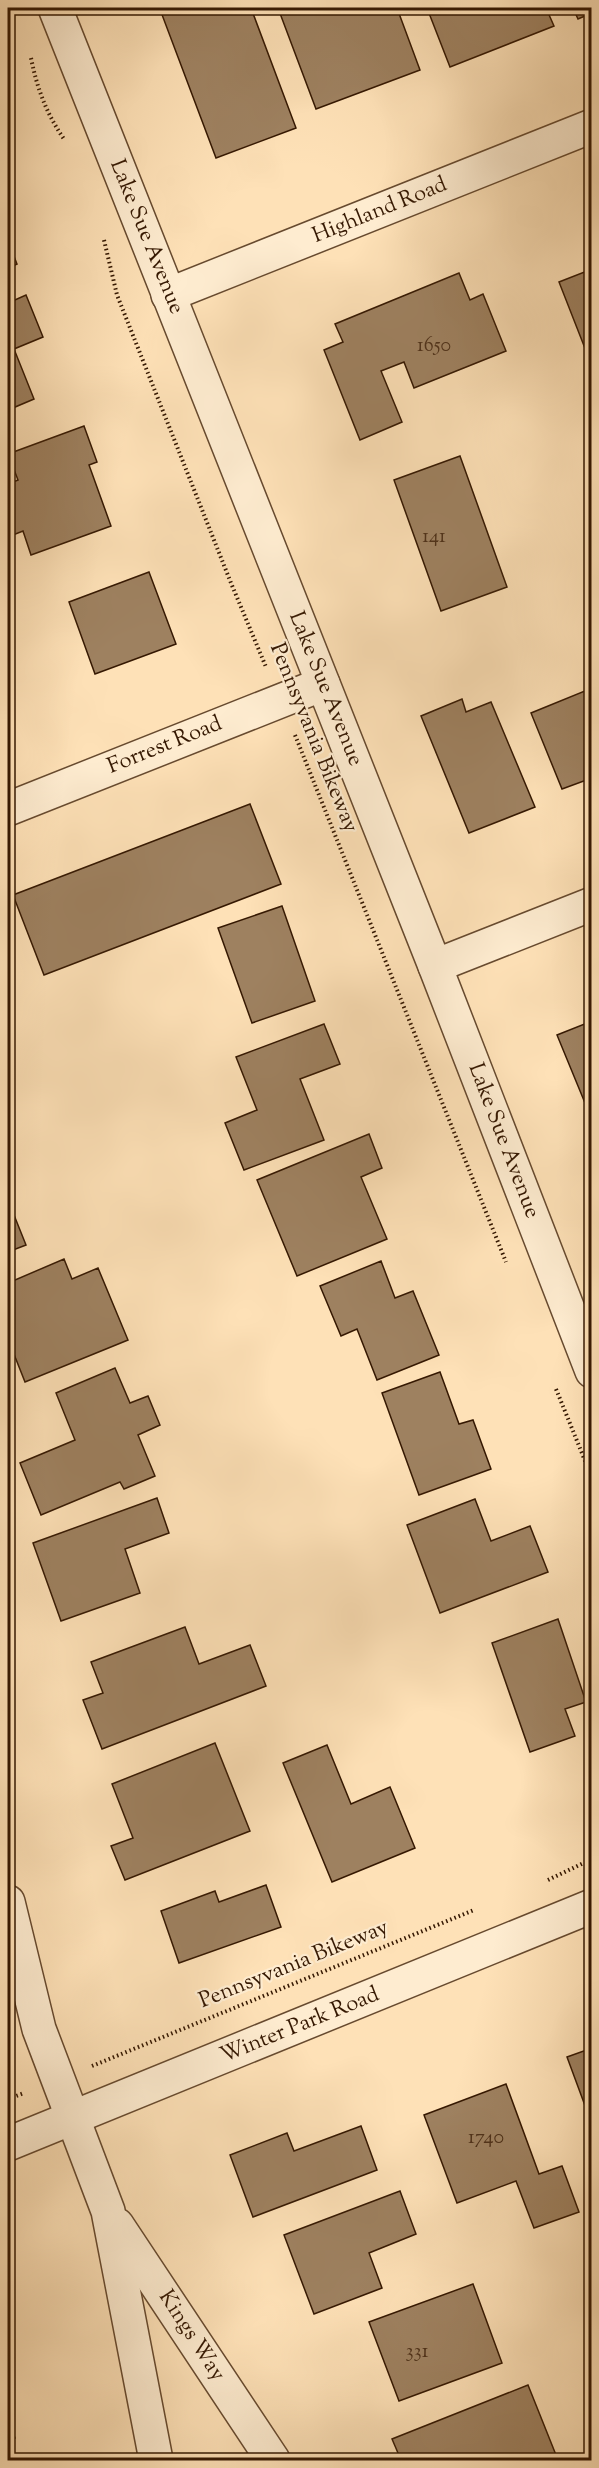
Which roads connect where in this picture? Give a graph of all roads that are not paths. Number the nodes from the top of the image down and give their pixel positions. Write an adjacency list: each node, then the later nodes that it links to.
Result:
1 (55, 8): 3 (street, Lake Sue Avenue)
2 (591, 126): 3 (street, Highland Road)
3 (168, 295): 4 (street, Lake Sue Avenue)
4 (323, 684): 5 (street, Forrest Road); 7 (street, Lake Sue Avenue)
5 (8, 809)
6 (591, 904): 7 (street)
7 (435, 966): 8 (street, Lake Sue Avenue)
8 (591, 1371)
9 (8, 1902): 12 (street, Kings Way)
10 (591, 1906): 13 (street, Winter Park Road)
11 (8, 1975): 12 (street, Kings Way)
12 (39, 2029): 13 (street, Kings Way)
13 (73, 2118): 14 (street, Winter Park Road); 15 (street, Kings Way)
14 (8, 2144)
15 (108, 2211): 16 (street, Kings Way); 17 (street, Kings Way)
16 (156, 2460)
17 (273, 2460)

